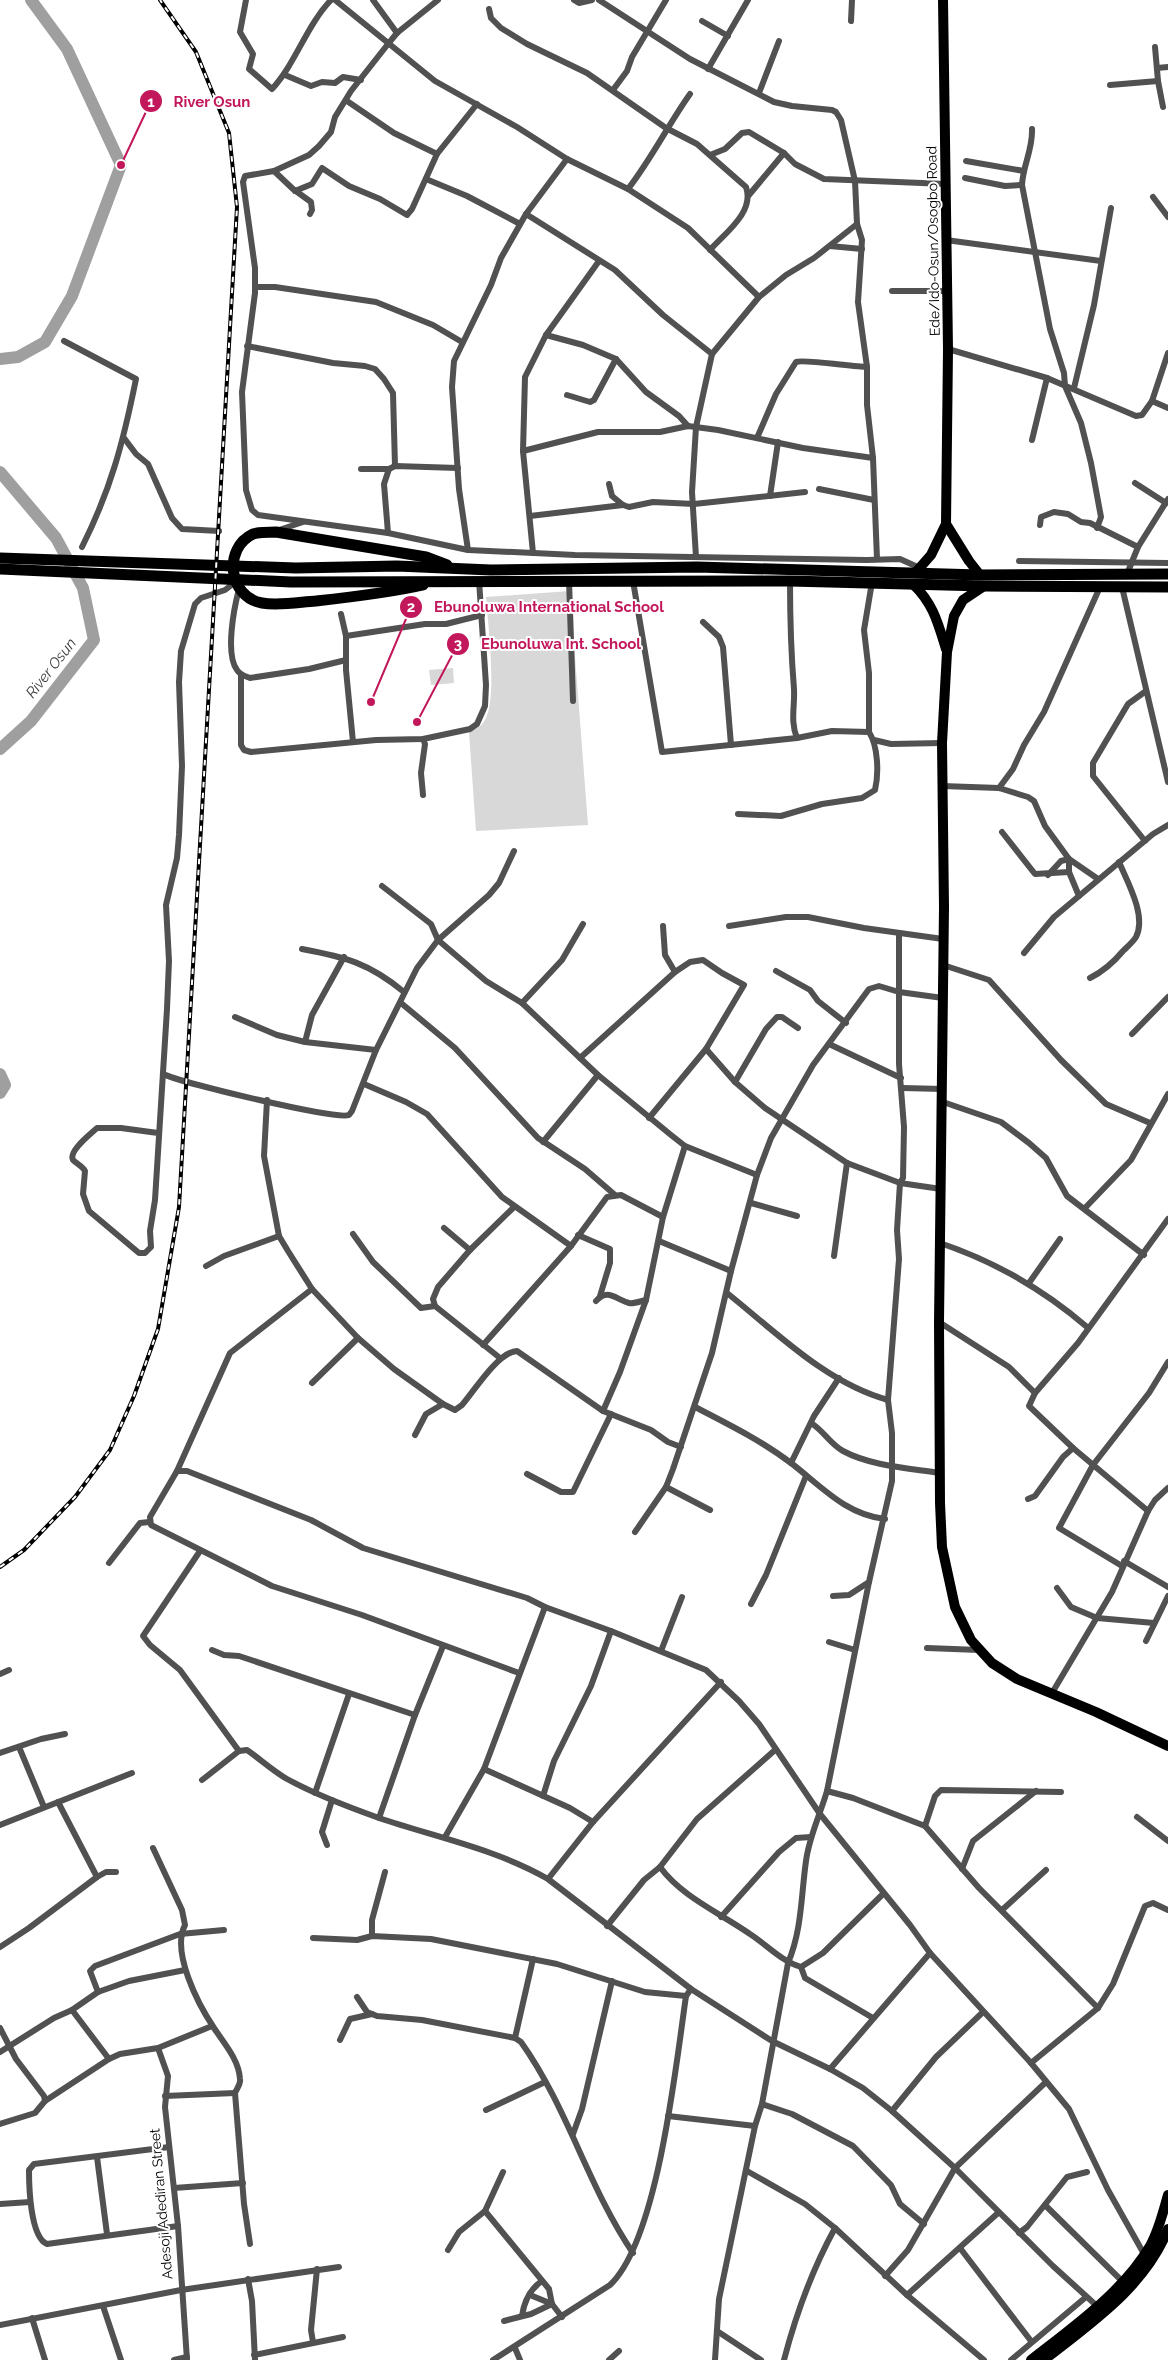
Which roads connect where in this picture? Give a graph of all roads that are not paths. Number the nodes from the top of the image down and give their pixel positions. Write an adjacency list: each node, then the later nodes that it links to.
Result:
1 (246, 0): 25 (street)
2 (333, 0): 20 (street); 25 (street)
3 (373, 0): 17 (street)
4 (438, 0): 17 (street)
5 (574, 0): 12 (street)
6 (592, 0): 12 (street)
7 (599, 0): 16 (street)
8 (666, 0): 16 (street)
9 (748, 0): 18 (street)
10 (852, 0): 15 (street)
11 (943, 0): 49 (main road, Ede/Ido-Osun/Osogbo Road)
12 (585, 1)
13 (490, 9): 30 (street)
14 (702, 21): 18 (street)
15 (851, 21)
16 (649, 31): 24 (street); 30 (street)
17 (398, 33): 20 (street)
18 (728, 36): 24 (street)
19 (779, 41): 32 (street)
20 (388, 44): 27 (street); 35 (street)
21 (1155, 47): 23 (street)
22 (1168, 67): 23 (street)
23 (1156, 68): 28 (street)
24 (708, 69): 32 (street)
25 (285, 75): 26 (street)
26 (343, 77): 27 (street); 31 (street)
27 (361, 80): 31 (street)
28 (1158, 81): 29 (street); 36 (street)
29 (1110, 85)
30 (613, 90): 37 (street)
31 (351, 91): 34 (street)
32 (759, 93): 48 (street)
33 (690, 94): 37 (street)
34 (347, 101): 40 (street); 44 (street)
35 (477, 104): 40 (street); 42 (street)
36 (1163, 107)
37 (666, 128): 41 (street); 51 (street)
38 (1032, 129): 45 (street)
39 (784, 153): 41 (street); 48 (street); 53 (street)
40 (437, 154): 46 (street)
41 (710, 155): 53 (street)
42 (567, 159): 51 (street); 57 (street)
43 (966, 160): 45 (street)
44 (274, 171): 52 (street); 68 (street)
45 (1024, 171): 50 (street)
46 (426, 178): 52 (street); 59 (street)
47 (965, 178): 50 (street)
48 (856, 181): 49 (street); 60 (street)
49 (946, 184): 61 (main road, Ede/Ido-Osun/Osogbo Road)
50 (1022, 185): 65 (street)
51 (628, 188): 64 (street)
52 (295, 191): 56 (street)
53 (749, 195): 64 (street)
54 (1153, 197): 58 (street)
55 (1112, 208): 66 (street)
56 (310, 214)
57 (526, 214): 59 (street); 67 (street)
58 (1168, 217)
59 (520, 224): 74 (street)
60 (857, 224): 62 (street); 63 (street)
61 (946, 240): 65 (street); 69 (main road, Ede/Ido-Osun/Osogbo Road)
62 (830, 246): 63 (street); 71 (street)
63 (862, 249): 80 (street)
64 (710, 250): 71 (street)
65 (1036, 252): 66 (street); 82 (street)
66 (1101, 260): 83 (street)
67 (599, 261): 72 (street); 78 (street)
68 (255, 287): 74 (street); 75 (street)
69 (947, 290): 70 (street); 76 (main road, Ede/Ido-Osun/Osogbo Road)
70 (892, 291)
71 (759, 297): 78 (street)
72 (546, 335): 79 (street); 93 (street)
73 (64, 340): 89 (street)
74 (462, 342): 96 (street)
75 (247, 346): 95 (street); 109 (street)
76 (948, 349): 81 (street); 110 (main road, Ede/Ido-Osun/Osogbo Road)
77 (1168, 353): 85 (street)
78 (712, 354): 88 (street)
79 (616, 359): 84 (street); 87 (street)
80 (867, 367): 90 (street); 94 (street)
81 (1046, 378): 82 (street); 91 (street)
82 (1065, 386): 83 (street); 112 (street)
83 (1074, 388): 85 (street)
84 (566, 395)
85 (1152, 401): 86 (street)
86 (1168, 408)
87 (688, 426): 88 (street); 93 (street)
88 (696, 427): 90 (street); 106 (street)
89 (124, 438): 113 (street); 116 (street)
90 (757, 438): 92 (street)
91 (1032, 440)
92 (778, 442): 94 (street); 103 (street)
93 (523, 451): 108 (street)
94 (873, 458): 104 (street)
95 (395, 466): 96 (street); 98 (street)
96 (458, 468): 118 (street)
97 (361, 469): 98 (street)
98 (389, 469): 115 (street)
99 (1135, 483): 105 (street)
100 (609, 484): 107 (street)
101 (819, 489): 104 (street)
102 (805, 492): 103 (street)
103 (770, 496): 106 (street)
104 (874, 500): 122 (street)
105 (1167, 501): 117 (street)
106 (694, 504): 107 (street); 120 (street)
107 (623, 505): 108 (street)
108 (530, 516): 119 (street)
109 (304, 521): 114 (street); 115 (street)
110 (946, 524): 130 (main road); 133 (main road)
111 (1040, 525): 112 (street)
112 (1097, 528): 117 (street)
113 (219, 531)
114 (276, 532): 129 (highway); 141 (highway)
115 (388, 533): 118 (street)
116 (82, 547)
117 (1138, 547): 124 (street)
118 (468, 550): 119 (street)
119 (533, 554): 120 (street)
120 (696, 557): 122 (street)
121 (0, 558): 126 (highway)
122 (877, 559): 130 (street)
123 (1020, 561): 124 (street)
124 (1130, 562): 125 (street); 131 (street)
125 (1168, 563)
126 (29, 565): 127 (highway); 128 (highway)
127 (112, 567): 129 (highway); 136 (highway)
128 (0, 569)
129 (458, 569): 130 (highway)
130 (918, 570): 133 (highway)
131 (1127, 574): 132 (highway); 133 (highway)
132 (1168, 574)
133 (980, 575)
134 (479, 580): 135 (highway); 136 (highway); 147 (street)
135 (569, 580): 137 (highway); 154 (street)
136 (444, 581): 141 (highway)
137 (633, 581): 138 (highway); 162 (street)
138 (790, 581): 139 (highway); 157 (street)
139 (872, 582): 140 (highway); 155 (street)
140 (913, 584): 142 (highway); 150 (main road)
141 (237, 586): 152 (street); 208 (street)
142 (984, 586): 143 (highway); 150 (main road)
143 (1100, 587): 144 (highway); 166 (street)
144 (1122, 587): 145 (highway); 153 (street)
145 (1168, 587)
146 (341, 614): 149 (street)
147 (482, 615): 149 (street); 156 (street)
148 (703, 622): 162 (street)
149 (346, 636): 151 (street)
150 (947, 652): 161 (main road)
151 (346, 660): 152 (street); 159 (street)
152 (241, 675): 159 (street)
153 (1146, 691): 164 (street); 171 (street)
154 (573, 701)
155 (869, 732): 157 (street); 158 (street)
156 (423, 738): 159 (street); 167 (street)
157 (797, 738): 162 (street)
158 (874, 740): 160 (street); 163 (street)
159 (353, 742)
160 (881, 743): 161 (street); 163 (street)
161 (942, 743): 165 (main road)
162 (731, 745)
163 (875, 750): 168 (street)
164 (1168, 782)
165 (942, 786): 166 (street); 184 (main road)
166 (1000, 788): 173 (street)
167 (424, 795)
168 (738, 814)
169 (1168, 825): 171 (street)
170 (1002, 832): 176 (street)
171 (1145, 841): 174 (street)
172 (514, 851): 185 (street)
173 (1069, 858): 175 (street); 176 (street); 177 (street)
174 (1119, 862): 177 (street); 192 (street)
175 (1070, 872): 176 (street); 179 (street)
176 (1048, 875)
177 (1098, 879): 179 (street)
178 (382, 886): 185 (street)
179 (1079, 896): 187 (street)
180 (583, 924): 198 (street)
181 (663, 926): 191 (street)
182 (729, 926): 183 (street)
183 (900, 934): 184 (street); 194 (street)
184 (943, 939): 189 (main road)
185 (438, 940): 193 (street); 198 (street)
186 (302, 950): 188 (street)
187 (1024, 953)
188 (344, 957): 193 (street); 203 (street)
189 (943, 965): 196 (main road); 220 (street)
190 (776, 971): 200 (street)
191 (675, 972): 205 (street); 207 (street)
192 (1090, 978)
193 (404, 992): 197 (street)
194 (899, 992): 196 (street); 200 (street); 210 (street)
195 (1168, 997): 202 (street)
196 (943, 998): 214 (main road)
197 (401, 1003): 206 (street); 222 (street)
198 (522, 1003): 207 (street)
199 (235, 1017): 203 (street)
200 (846, 1023): 204 (street)
201 (798, 1028): 211 (street)
202 (1132, 1034)
203 (305, 1042): 206 (street)
204 (829, 1044): 210 (street); 219 (street)
205 (706, 1049): 211 (street); 218 (street)
206 (376, 1050): 212 (street)
207 (580, 1058): 209 (street)
208 (163, 1074): 216 (street); 221 (street)
209 (598, 1075): 218 (street); 222 (street)
210 (901, 1078): 213 (street)
211 (735, 1082): 219 (street)
212 (364, 1084): 216 (street); 230 (street)
213 (902, 1088): 214 (street); 226 (street)
214 (943, 1088): 217 (main road)
215 (1168, 1094): 220 (street)
216 (267, 1100): 238 (street)
217 (943, 1102): 227 (main road); 231 (street)
218 (649, 1118): 223 (street)
219 (781, 1120): 224 (street); 225 (street)
220 (1150, 1123): 231 (street)
221 (158, 1133): 221 (street)
222 (543, 1142): 228 (street)
223 (685, 1146): 225 (street); 233 (street)
224 (847, 1163): 226 (street); 245 (street)
225 (757, 1176): 229 (street)
226 (900, 1183): 227 (street); 262 (street)
227 (941, 1189): 241 (main road)
228 (615, 1195): 233 (street); 237 (street)
229 (751, 1203): 232 (street); 247 (street)
230 (514, 1207): 242 (street); 243 (street)
231 (1085, 1208): 244 (street)
232 (797, 1216)
233 (663, 1217): 240 (street)
234 (1168, 1219): 244 (street)
235 (444, 1228): 243 (street)
236 (353, 1234): 252 (street)
237 (578, 1235): 242 (street); 251 (street)
238 (279, 1236): 246 (street); 249 (street)
239 (1060, 1239): 248 (street)
240 (659, 1241): 247 (street); 251 (street)
241 (940, 1243): 248 (street); 253 (main road)
242 (571, 1246): 256 (street)
243 (470, 1250): 252 (street)
244 (1144, 1255): 254 (street)
245 (834, 1256)
246 (206, 1266)
247 (731, 1271): 250 (street)
248 (1029, 1283): 254 (street)
249 (312, 1289): 255 (street); 274 (street)
250 (727, 1292): 259 (street); 264 (street)
251 (646, 1300): 265 (street)
252 (435, 1306): 256 (street)
253 (940, 1322): 261 (street); 275 (main road)
254 (1087, 1327): 261 (street)
255 (358, 1338): 260 (street); 263 (street)
256 (483, 1345): 257 (street)
257 (500, 1358): 263 (street); 265 (street)
258 (1168, 1362): 272 (street)
259 (839, 1378): 262 (street); 267 (street)
260 (312, 1383)
261 (1035, 1393): 270 (street)
262 (888, 1400): 273 (street)
263 (443, 1404): 268 (street)
264 (695, 1407): 269 (street); 271 (street)
265 (603, 1411): 266 (street)
266 (611, 1414): 269 (street); 276 (street)
267 (811, 1424): 271 (street); 273 (street)
268 (415, 1435)
269 (681, 1447): 278 (street)
270 (1073, 1448): 272 (street); 280 (street)
271 (791, 1463): 277 (street)
272 (1093, 1465): 282 (street); 288 (street)
273 (893, 1466): 275 (street); 283 (street)
274 (177, 1471): 284 (street); 296 (street)
275 (940, 1473): 306 (main road)
276 (527, 1474)
277 (806, 1476): 283 (street); 295 (street)
278 (666, 1487): 281 (street); 285 (street)
279 (1168, 1488): 282 (street)
280 (1028, 1499)
281 (710, 1510)
282 (1148, 1511): 288 (street)
283 (884, 1519): 289 (street)
284 (149, 1522): 286 (street); 287 (street)
285 (635, 1532)
286 (200, 1551): 302 (street); 319 (street)
287 (109, 1563)
288 (1123, 1563): 290 (street); 297 (street)
289 (868, 1582): 292 (street); 305 (street)
290 (1168, 1587)
291 (1057, 1588): 297 (street)
292 (833, 1596)
293 (1168, 1596): 298 (street)
294 (682, 1597): 307 (street)
295 (751, 1604)
296 (545, 1607): 299 (street); 309 (street)
297 (1097, 1618): 298 (street); 312 (street)
298 (1154, 1623): 300 (street)
299 (610, 1631): 307 (street); 328 (street)
300 (1146, 1641)
301 (829, 1642): 305 (street)
302 (444, 1646): 309 (street); 314 (street)
303 (927, 1648): 306 (street)
304 (212, 1650): 313 (street)
305 (855, 1650): 324 (street)
306 (978, 1650): 312 (main road)
307 (662, 1651): 311 (street)
308 (9, 1670): 310 (street)
309 (519, 1673): 321 (street)
310 (0, 1674)
311 (721, 1682): 318 (street); 335 (street)
312 (1052, 1693): 316 (main road)
313 (349, 1694): 314 (street); 327 (street)
314 (415, 1715): 334 (street)
315 (65, 1734): 317 (street)
316 (1168, 1746)
317 (19, 1747): 320 (street); 331 (street)
318 (776, 1750): 332 (street); 343 (street)
319 (239, 1751): 323 (street); 327 (street)
320 (0, 1753)
321 (484, 1770): 328 (street); 338 (street)
322 (132, 1773): 330 (street)
323 (202, 1780)
324 (827, 1791): 332 (street); 337 (street)
325 (1036, 1791): 326 (street); 337 (street); 344 (street)
326 (1061, 1792)
327 (315, 1793): 329 (street)
328 (543, 1796): 335 (street)
329 (332, 1800): 334 (street); 341 (street)
330 (58, 1802): 331 (street); 348 (street)
331 (44, 1807): 336 (street)
332 (820, 1814): 339 (street); 350 (street)
333 (1137, 1816): 340 (street)
334 (379, 1818): 338 (street)
335 (593, 1822): 349 (street)
336 (0, 1825)
337 (925, 1826): 344 (street)
338 (445, 1837): 349 (street)
339 (810, 1838): 353 (street); 362 (street)
340 (1168, 1841)
341 (327, 1845)
342 (153, 1848): 356 (street)
343 (660, 1867): 353 (street); 354 (street)
344 (962, 1869): 351 (street)
345 (1046, 1870): 351 (street)
346 (116, 1872): 348 (street)
347 (385, 1872): 357 (street)
348 (97, 1877): 359 (street)
349 (548, 1879): 354 (street)
350 (883, 1894): 360 (street); 363 (street)
351 (1002, 1910): 370 (street)
352 (1168, 1910): 370 (street)
353 (721, 1917): 362 (street)
354 (607, 1926): 366 (street)
355 (224, 1930): 356 (street)
356 (180, 1934): 364 (street); 367 (street)
357 (372, 1936): 358 (street); 361 (street)
358 (313, 1938)
359 (0, 1947)
360 (930, 1953): 372 (street); 374 (street)
361 (533, 1959): 365 (street); 377 (street)
362 (788, 1963): 363 (street); 379 (street)
363 (801, 1967): 374 (street)
364 (185, 1970): 367 (street); 375 (street)
365 (612, 1981): 368 (street); 397 (street)
366 (691, 1989): 368 (street); 379 (street)
367 (98, 1992): 371 (street)
368 (686, 1996): 394 (street)
369 (357, 1997): 373 (street)
370 (1098, 2008): 384 (street)
371 (72, 2010): 380 (street); 383 (street)
372 (983, 2012): 384 (street); 393 (street)
373 (372, 2014): 377 (street); 378 (street)
374 (873, 2018): 385 (street)
375 (212, 2026): 381 (street); 388 (street)
376 (0, 2028): 380 (street)
377 (516, 2038): 386 (street)
378 (340, 2040)
379 (772, 2042): 385 (street); 391 (street)
380 (8, 2047): 382 (street); 390 (street)
381 (158, 2048): 383 (street); 389 (street, Adesoji Adediran Street)
382 (0, 2052)
383 (109, 2059): 390 (street)
384 (1031, 2063): 387 (street)
385 (830, 2069): 393 (street)
386 (545, 2082): 392 (street); 397 (street)
387 (1046, 2082): 400 (street); 423 (street)
388 (235, 2093): 389 (street); 404 (street)
389 (165, 2096): 398 (street, Adesoji Adediran Street)
390 (45, 2101): 395 (street)
391 (762, 2104): 396 (street); 412 (street)
392 (486, 2110)
393 (892, 2111): 400 (street)
394 (668, 2116): 396 (street); 422 (street)
395 (0, 2124)
396 (755, 2126): 401 (street)
397 (573, 2134): 422 (street)
398 (169, 2147): 399 (street); 405 (street, Adesoji Adediran Street)
399 (97, 2158): 407 (street); 417 (street)
400 (955, 2168): 411 (street); 412 (street)
401 (747, 2171): 414 (street); 442 (street)
402 (503, 2172): 410 (street)
403 (1087, 2172): 409 (street)
404 (243, 2183): 405 (street); 418 (street)
405 (174, 2188): 413 (street, Adesoji Adediran Street)
406 (1168, 2195): 423 (main road)
407 (30, 2202): 408 (street); 417 (street)
408 (0, 2204)
409 (1045, 2205): 416 (street); 429 (street)
410 (486, 2211): 421 (street); 428 (street)
411 (998, 2212): 416 (street); 420 (street)
412 (924, 2224): 426 (street)
413 (178, 2226): 417 (street); 430 (street, Adesoji Adediran Street)
414 (835, 2228): 426 (street); 458 (street)
415 (1168, 2229): 419 (main road)
416 (1019, 2232): 433 (street)
417 (107, 2234)
418 (250, 2244)
419 (1166, 2244): 462 (main road)
420 (960, 2248): 432 (street); 444 (street)
421 (448, 2250)
422 (633, 2253): 439 (street)
423 (1144, 2254): 429 (main road)
424 (339, 2267): 425 (street)
425 (317, 2269): 427 (street); 445 (street)
426 (885, 2276): 432 (street)
427 (248, 2279): 430 (street); 448 (street)
428 (542, 2281): 431 (street); 434 (street)
429 (1122, 2281): 436 (main road)
430 (181, 2290): 435 (street); 449 (street, Adesoji Adediran Street)
431 (530, 2295): 434 (street); 437 (street)
432 (907, 2295): 459 (street)
433 (1086, 2297): 436 (street); 444 (street)
434 (552, 2304): 437 (street); 439 (street)
435 (103, 2306): 438 (street); 451 (street)
436 (1097, 2306): 461 (main road)
437 (522, 2316): 440 (street)
438 (32, 2318): 441 (street); 450 (street)
439 (562, 2318): 446 (street)
440 (504, 2321)
441 (0, 2325)
442 (717, 2331): 456 (street); 457 (street)
443 (343, 2337): 445 (street)
444 (1031, 2341): 460 (street)
445 (313, 2342): 448 (street)
446 (514, 2348): 453 (street); 454 (street)
447 (619, 2351): 455 (street)
448 (254, 2357)
449 (187, 2358): 452 (street)
450 (45, 2360)
451 (121, 2360)
452 (174, 2360)
453 (493, 2360)
454 (520, 2360)
455 (609, 2360)
456 (715, 2360)
457 (761, 2360)
458 (784, 2360)
459 (984, 2360)
460 (1011, 2360)
461 (1031, 2360)
462 (1044, 2360)

